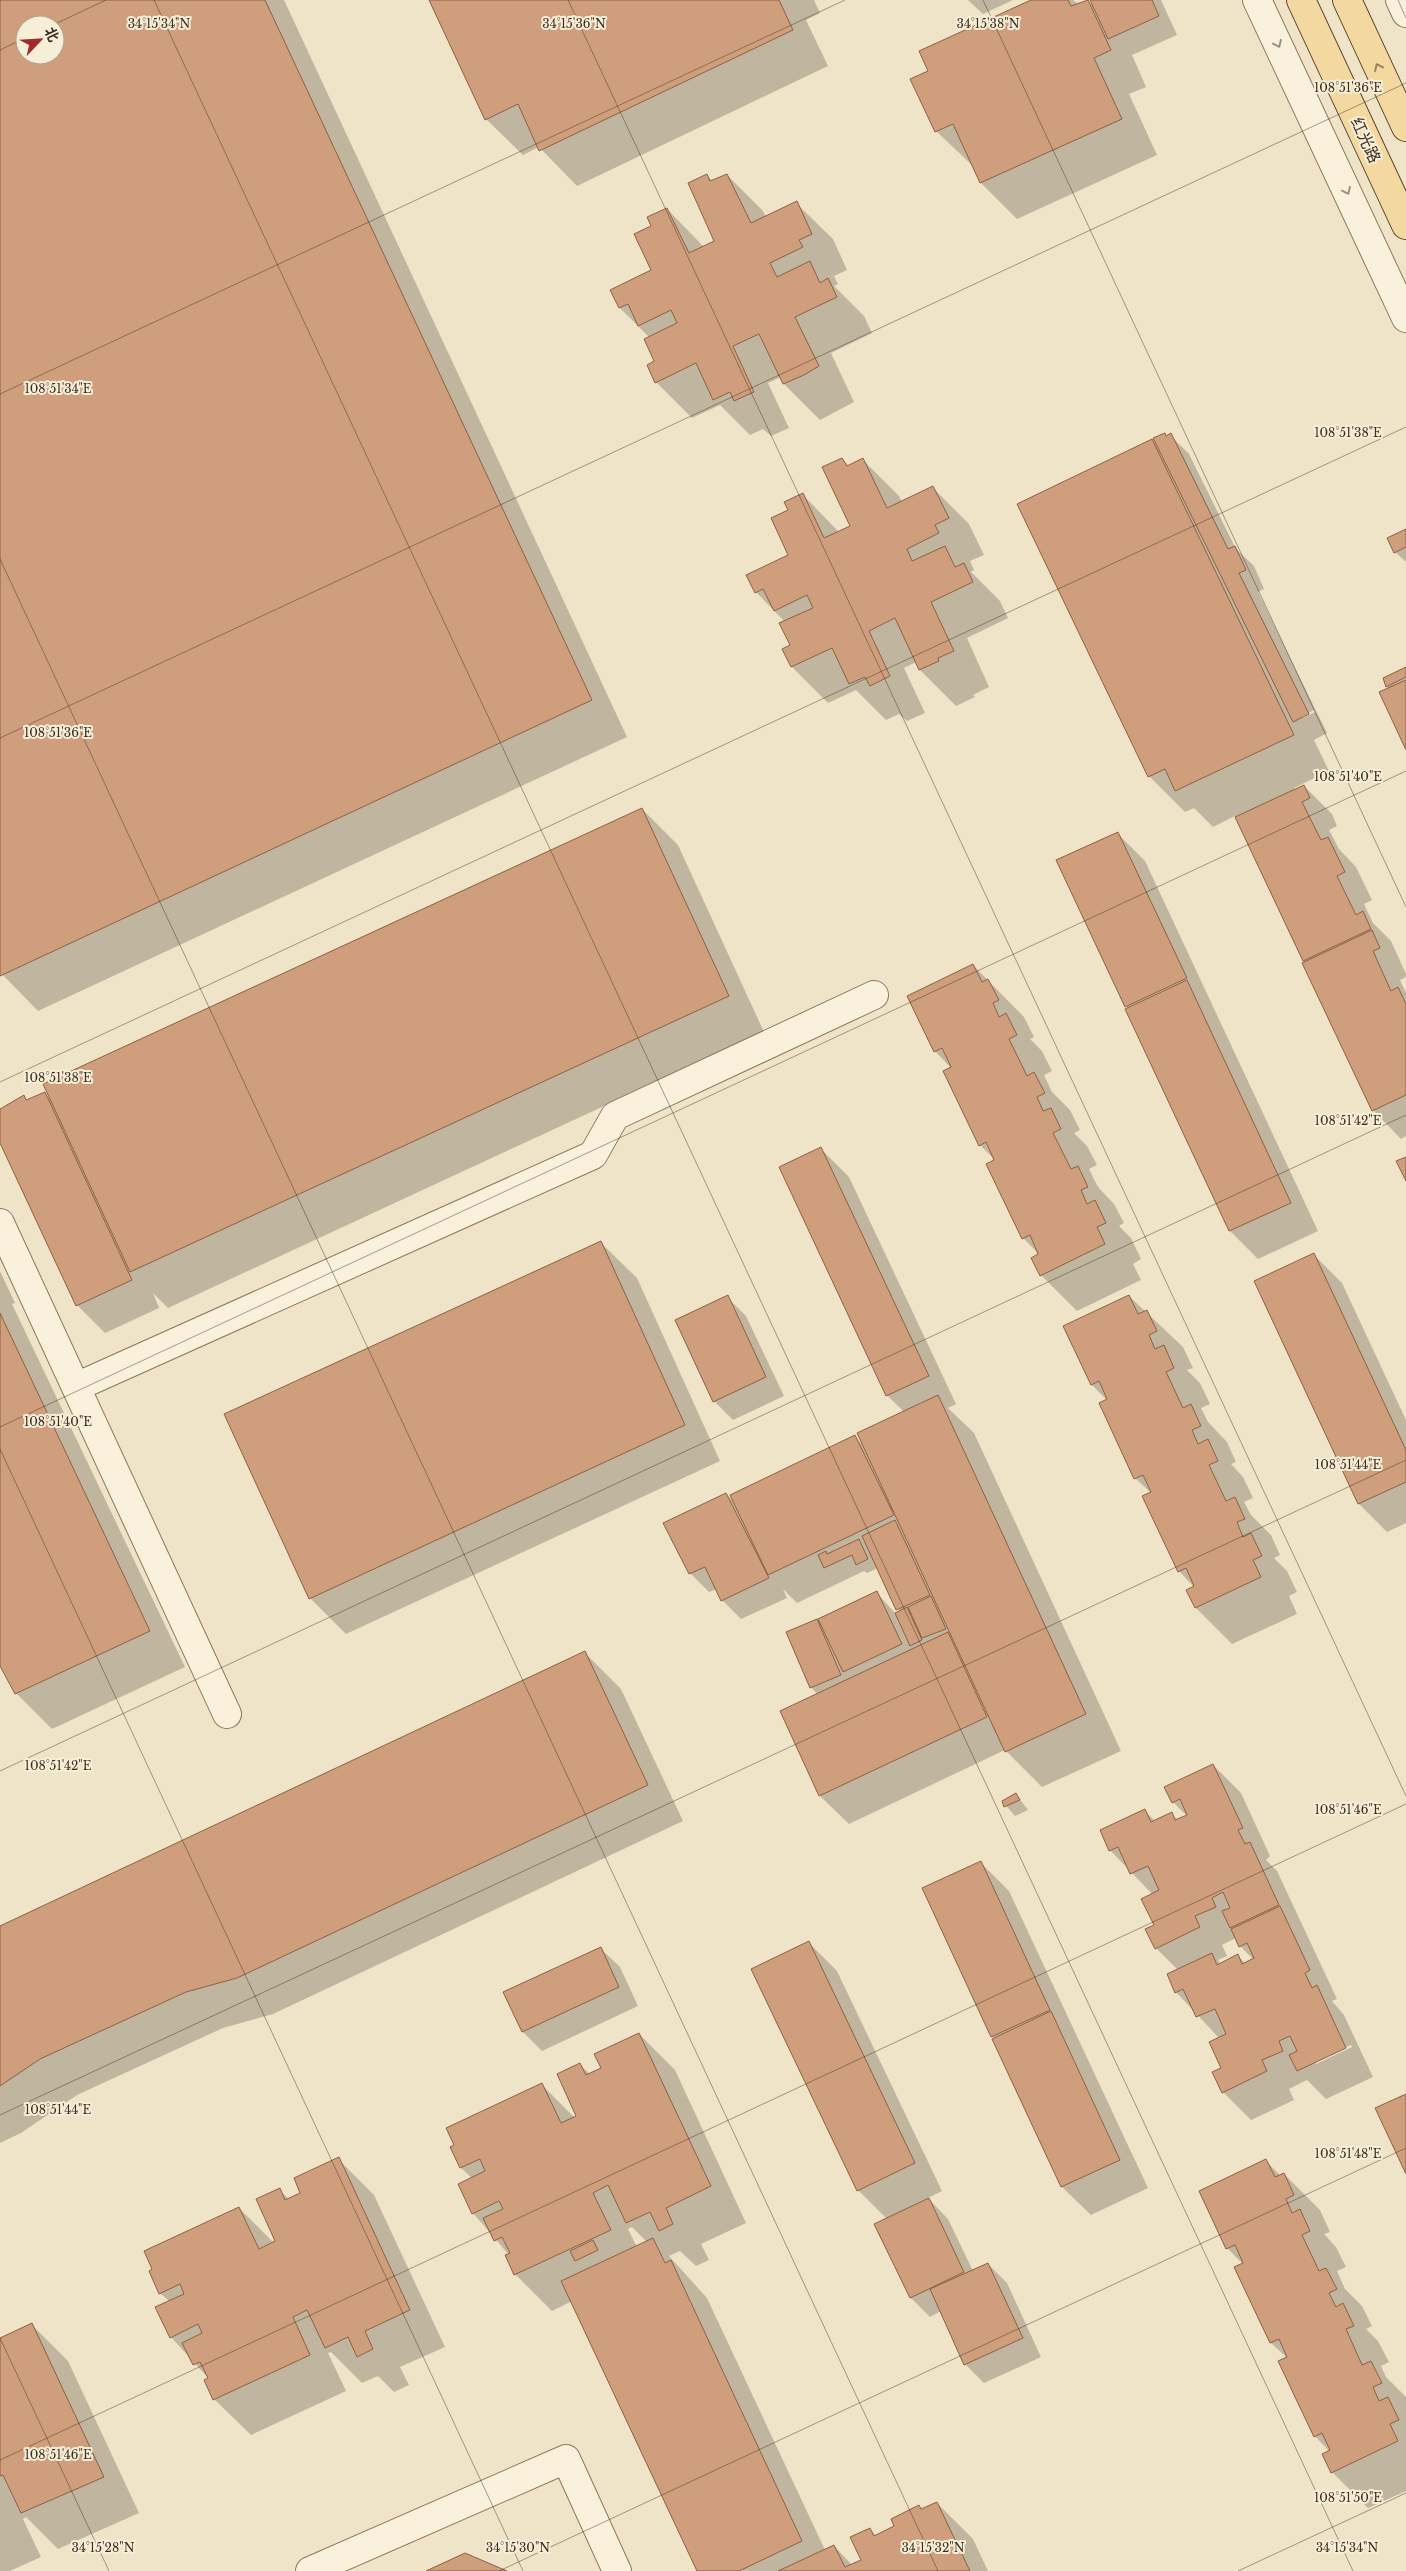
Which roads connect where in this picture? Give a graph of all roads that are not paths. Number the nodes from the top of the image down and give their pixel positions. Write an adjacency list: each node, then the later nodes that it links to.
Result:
1 (1257, 0): 8 (street, one-way to 8)
2 (1301, 0): 7 (main road, 红光路)
3 (1346, 0): 6 (main road, one-way to 3)
4 (1400, 0): 5 (street)
5 (1406, 13)
6 (1406, 127)
7 (1406, 225)
8 (1406, 318)
9 (874, 995): 11 (street)
10 (0, 1223): 11 (street)
11 (76, 1387): 12 (street)
12 (227, 1714)
13 (310, 2571): 14 (street)
14 (617, 2571)

